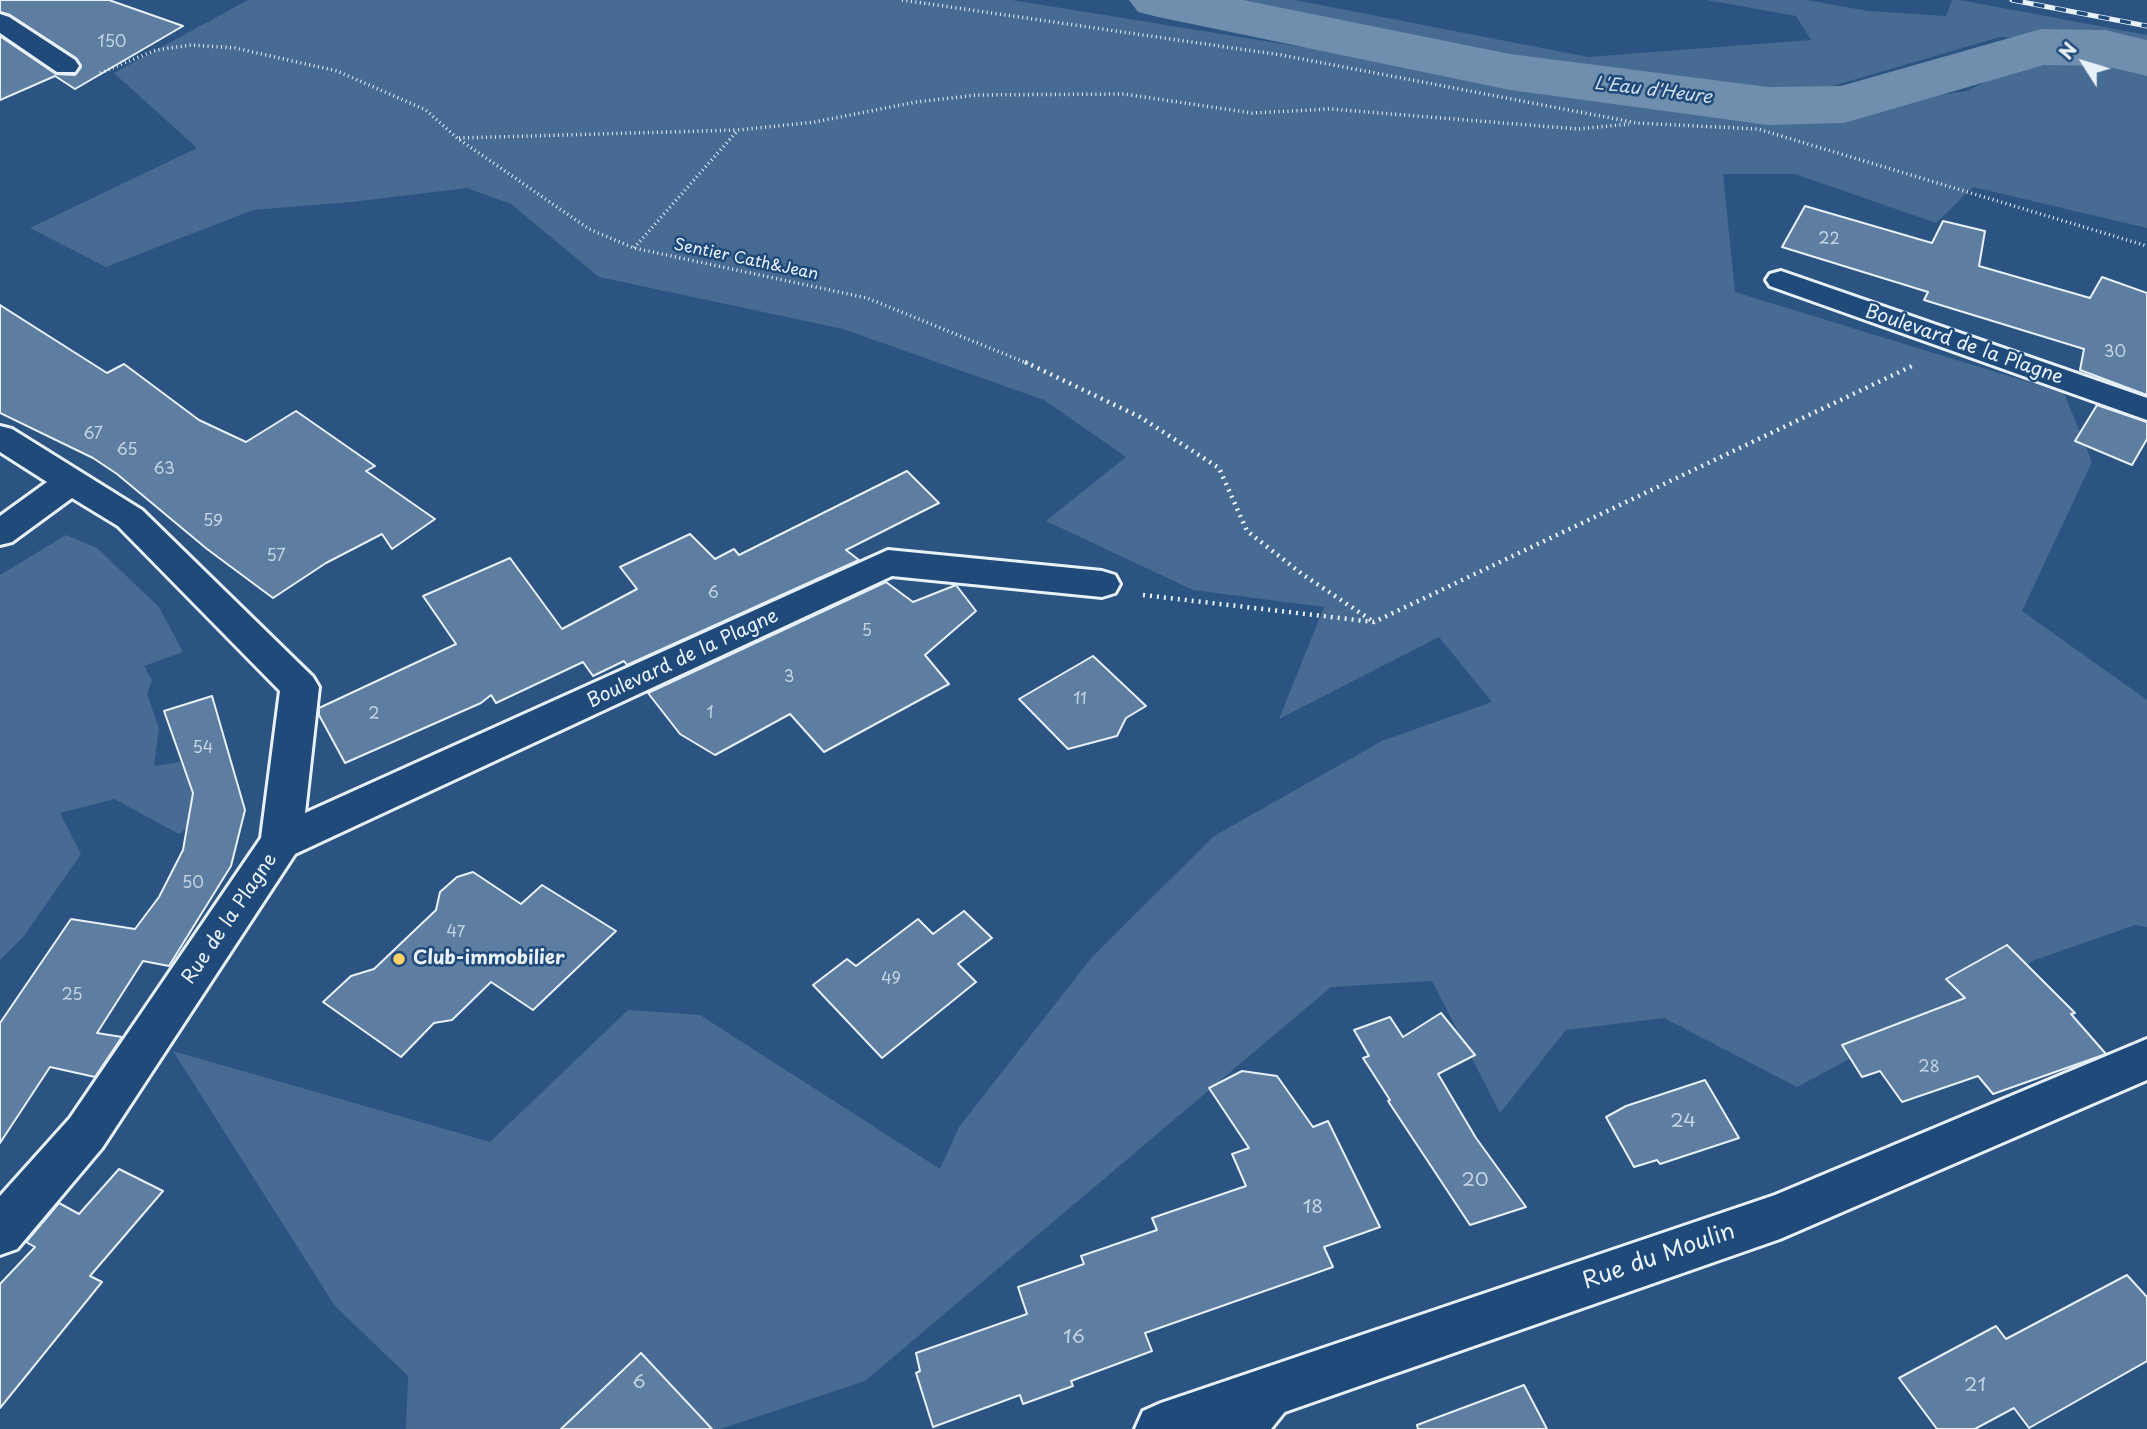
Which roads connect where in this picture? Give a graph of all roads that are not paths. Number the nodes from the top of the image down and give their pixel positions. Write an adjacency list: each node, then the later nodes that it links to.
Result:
1 (0, 22): 2 (street)
2 (66, 66)
3 (1781, 280): 4 (street, Boulevard de la Plagne)
4 (2147, 409)
5 (0, 437): 6 (street, Rue de la Plagne)
6 (71, 482): 7 (street); 9 (street, Rue de la Plagne)
7 (0, 533)
8 (1102, 584): 9 (street, Boulevard de la Plagne)
9 (281, 842): 11 (street, Rue de la Plagne)
10 (2147, 1059): 12 (street, Rue du Moulin)
11 (0, 1232)
12 (1283, 1387): 13 (street, Rue du Moulin); 14 (lane)
13 (1161, 1429)
14 (1247, 1429)

